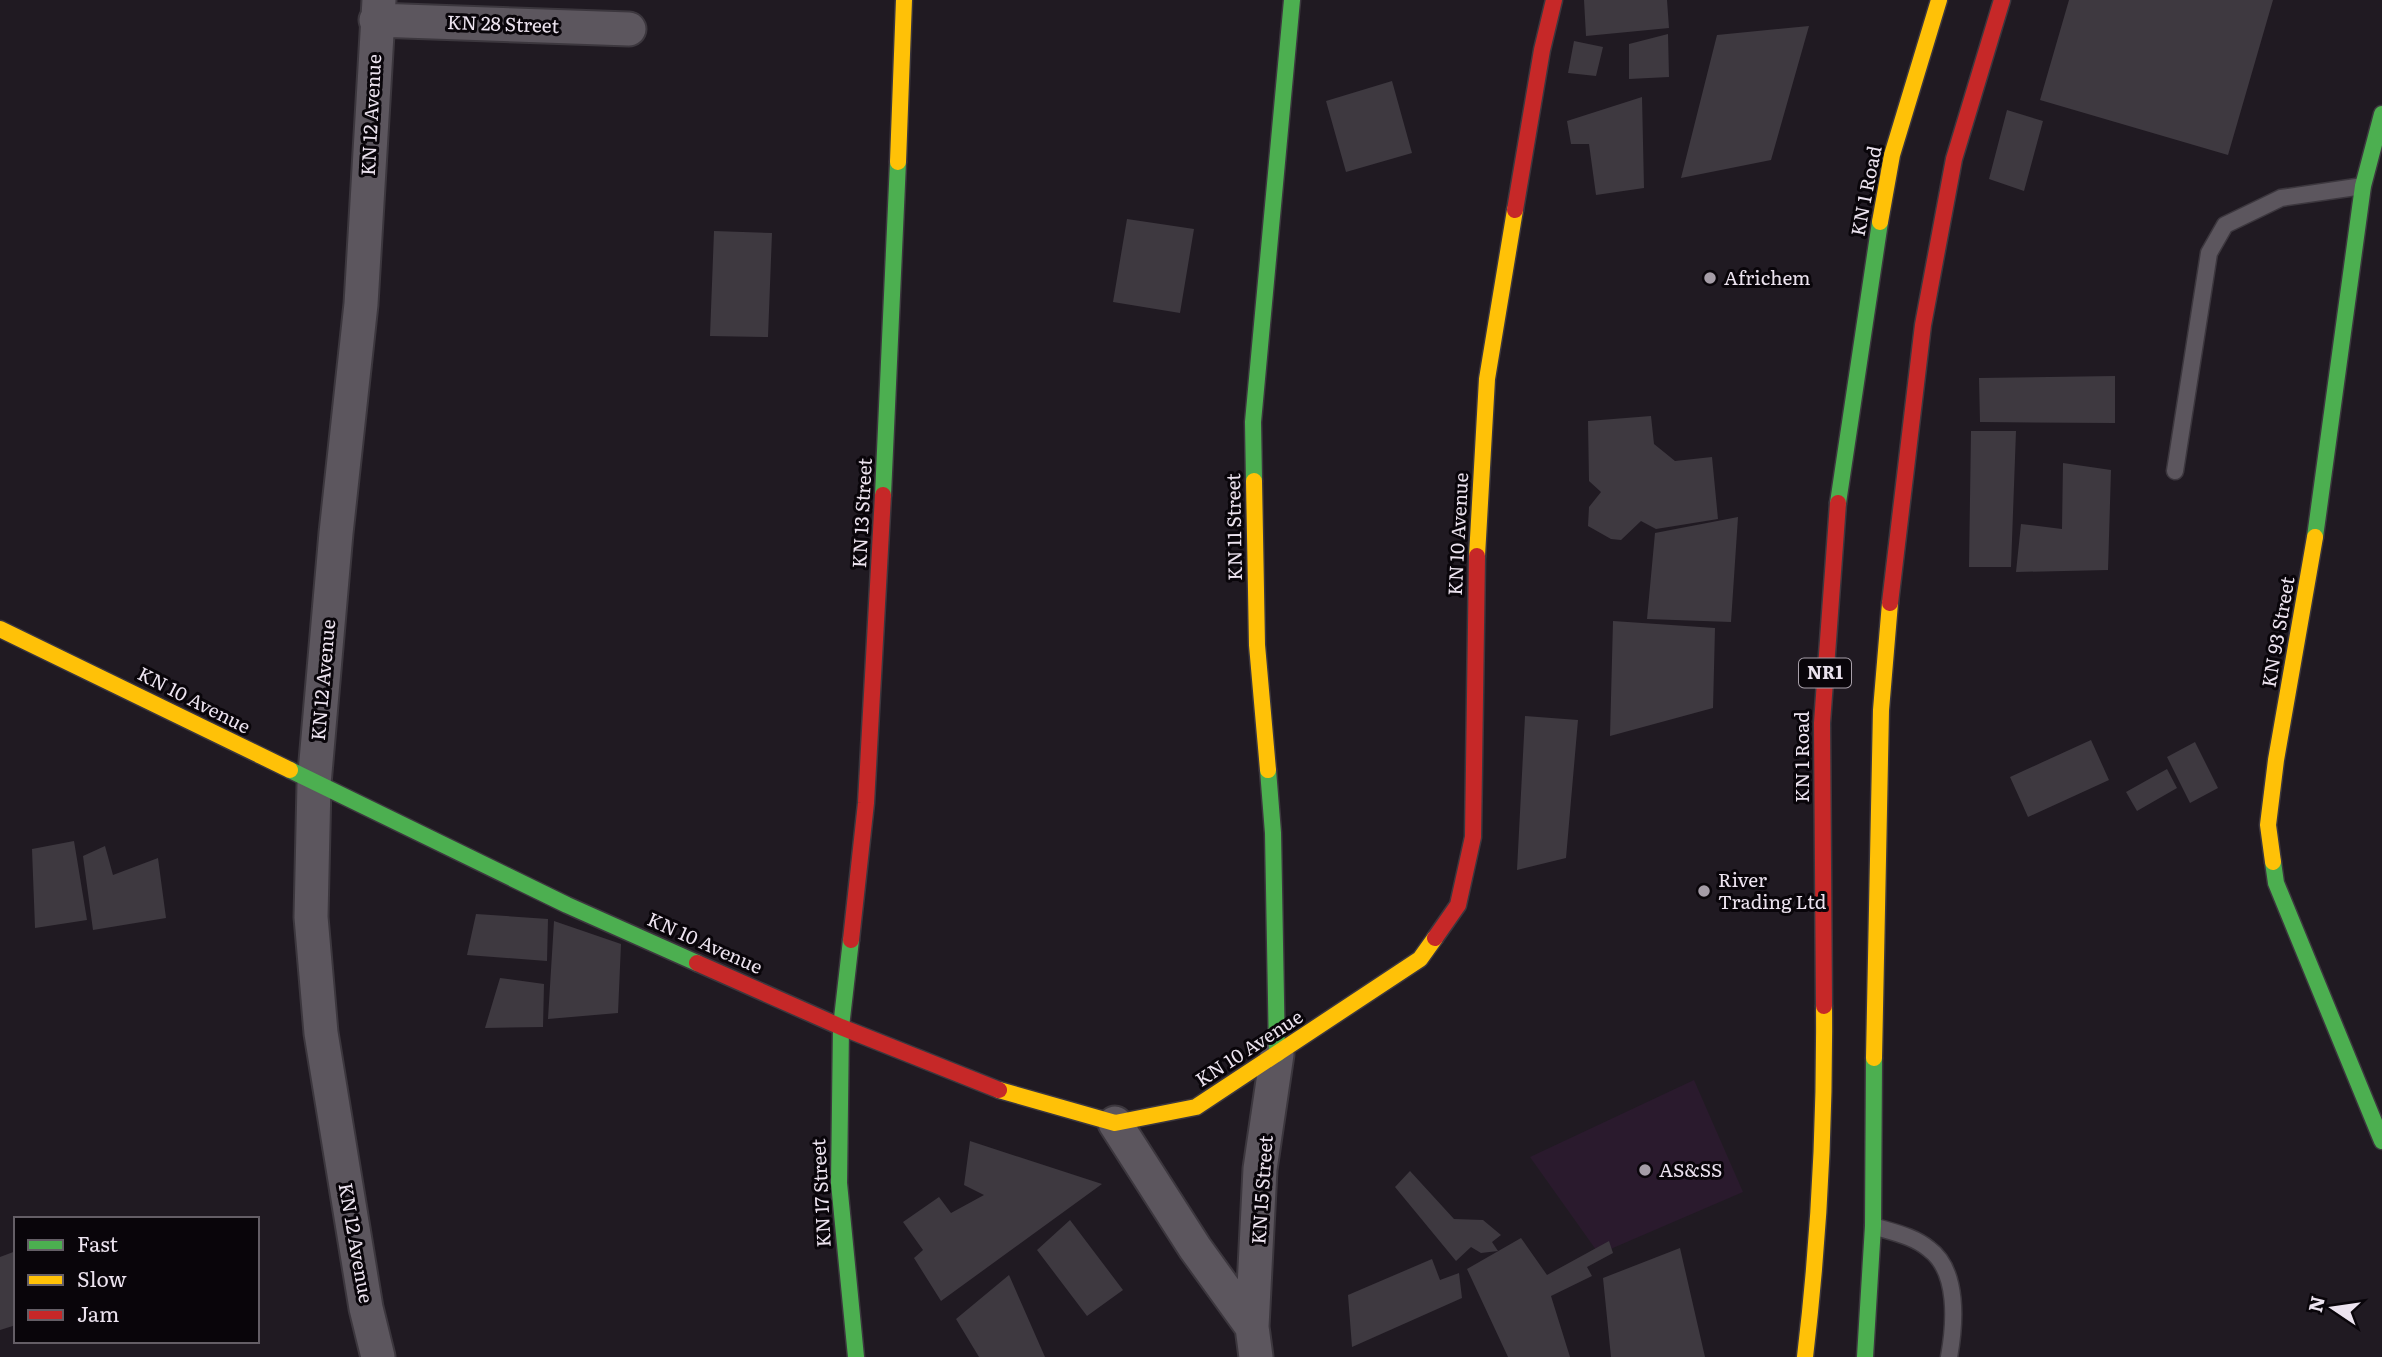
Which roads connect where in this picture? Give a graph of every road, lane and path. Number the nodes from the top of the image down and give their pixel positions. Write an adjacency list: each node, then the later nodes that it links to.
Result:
1 (904, 0): 13 (main road, KN 13 Street)
2 (1292, 0): 14 (main road, KN 11 Street)
3 (1554, 0): 14 (main road, KN 10 Avenue)
4 (1939, 0): 21 (main road, KN 1 Road / NR1)
5 (2002, 0): 17 (main road)
6 (377, 10): 7 (street, KN 28 Street); 12 (street, KN 12 Avenue)
7 (629, 29)
8 (2382, 114): 9 (main road, KN 93 Street)
9 (2363, 186): 10 (lane); 16 (main road, KN 93 Street)
10 (2175, 471)
11 (0, 629): 12 (main road, KN 10 Avenue)
12 (314, 784): 13 (main road, KN 10 Avenue); 19 (street, KN 12 Avenue)
13 (841, 1027): 15 (main road, KN 10 Avenue); 20 (main road, KN 17 Street)
14 (1277, 1054): 15 (main road, KN 10 Avenue); 18 (street, KN 15 Street)
15 (1115, 1123): 18 (street, KN 15 Street)
16 (2382, 1141)
17 (1873, 1226): 22 (main road); 23 (lane)
18 (1254, 1342)
19 (378, 1357)
20 (856, 1357)
21 (1805, 1357)
22 (1865, 1357)
23 (1949, 1357)

